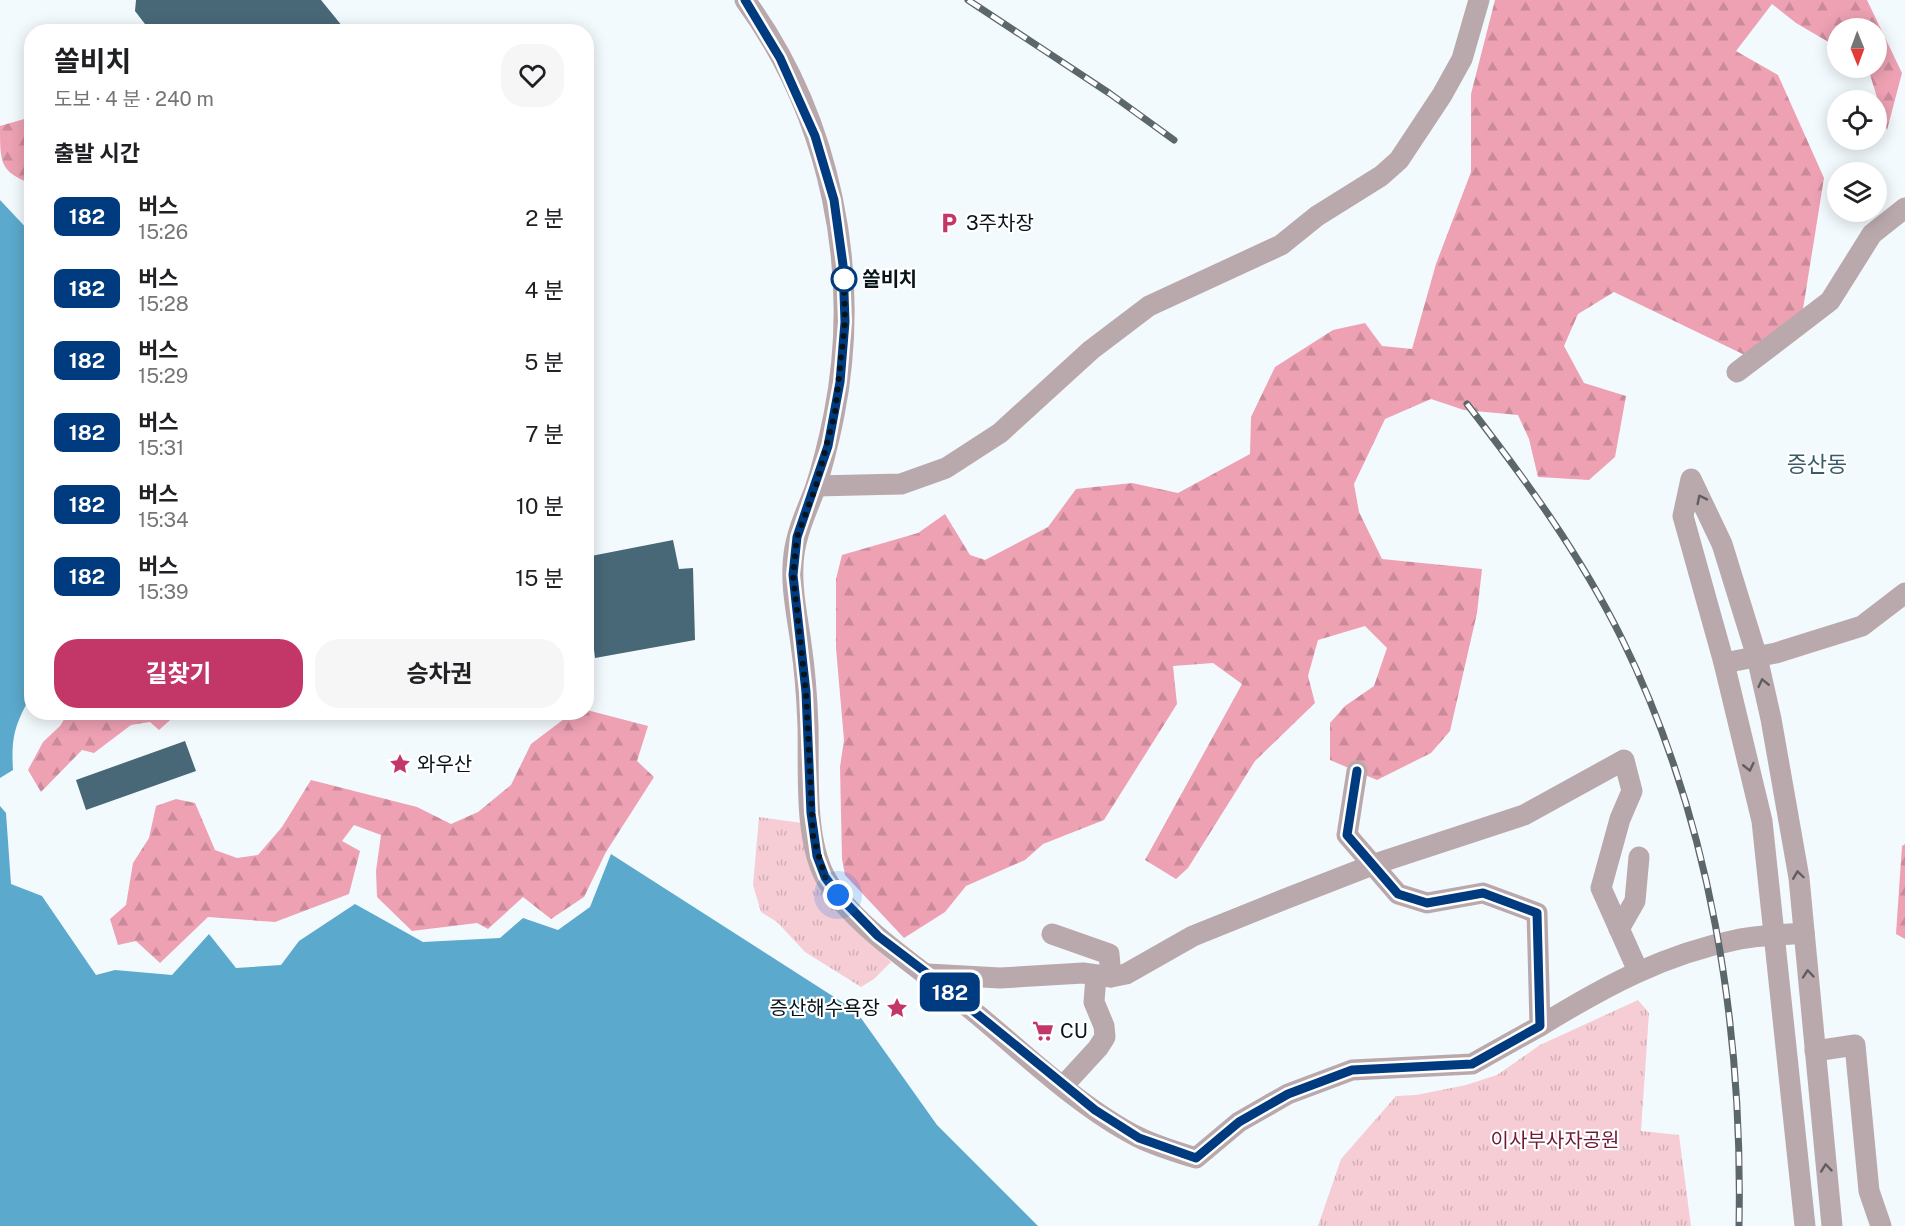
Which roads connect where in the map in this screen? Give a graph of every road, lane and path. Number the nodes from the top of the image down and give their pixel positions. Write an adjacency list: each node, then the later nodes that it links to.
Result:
1 (745, 0): 5 (street)
2 (1479, 0): 5 (street)
3 (1905, 208): 4 (street)
4 (1737, 372)
5 (816, 486): 17 (street)
6 (1905, 594): 7 (street)
7 (1757, 657): 8 (street); 8 (street, one-way to 8); 13 (street, one-way to 7)
8 (1724, 663): 15 (street, one-way to 15)
9 (1357, 771): 11 (street)
10 (1639, 857): 12 (street)
11 (1375, 864): 12 (street); 18 (street); 19 (street)
12 (1619, 929): 16 (street)
13 (1804, 933): 15 (street); 20 (street, one-way to 13)
14 (1052, 934): 18 (street)
15 (1774, 936): 16 (street); 22 (street)
16 (1638, 972): 19 (street)
17 (928, 974): 18 (street); 21 (street)
18 (1103, 976): 21 (street)
19 (1540, 1026): 21 (street)
20 (1815, 1051): 23 (street, one-way to 20); 24 (street)
21 (1064, 1085)
22 (1805, 1226)
23 (1832, 1226)
24 (1881, 1226)

